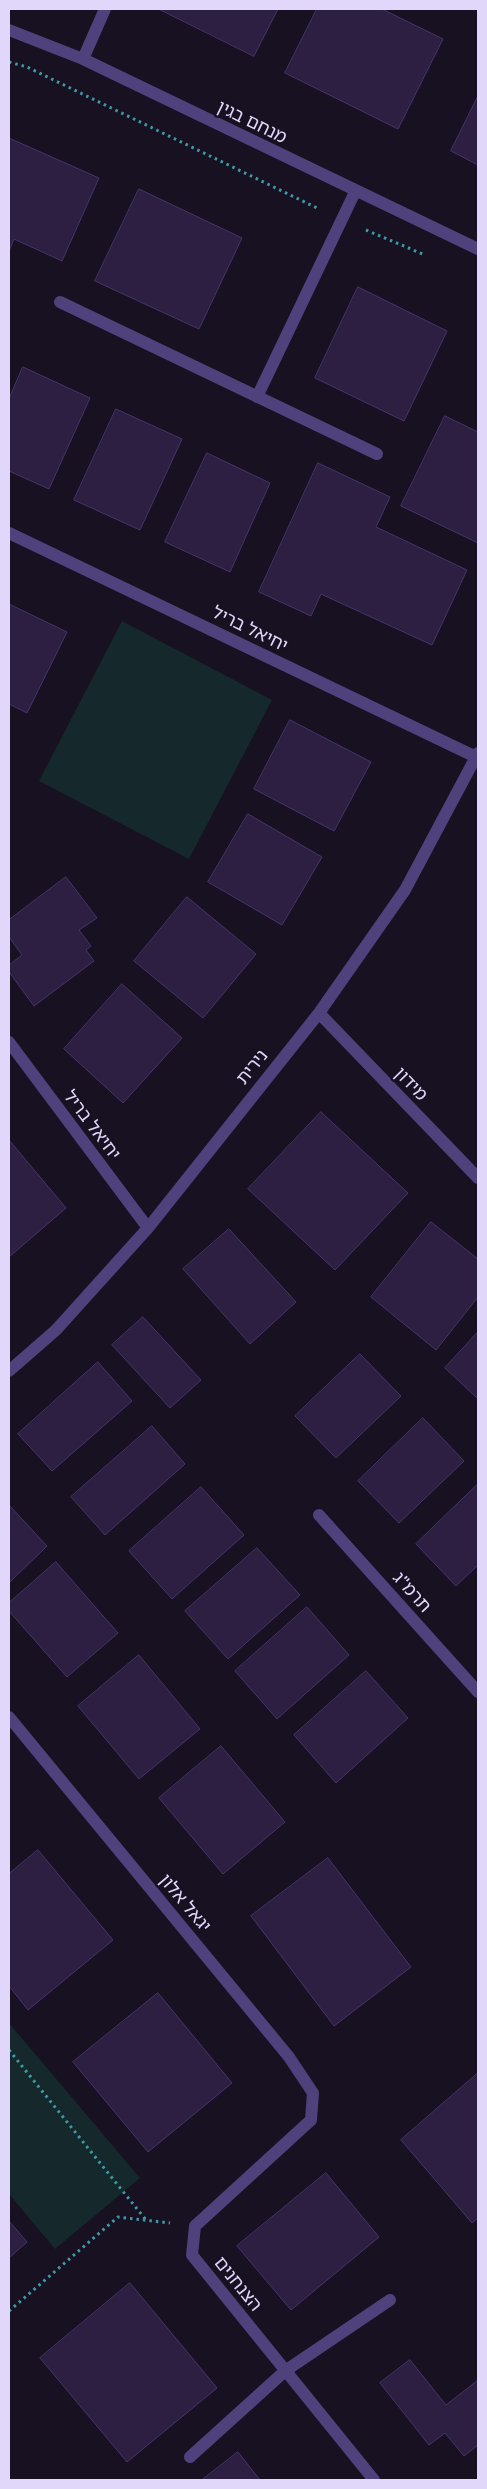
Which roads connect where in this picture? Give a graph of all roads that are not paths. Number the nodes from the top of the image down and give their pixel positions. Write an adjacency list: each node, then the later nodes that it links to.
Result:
1 (105, 9): 3 (street)
2 (9, 30): 3 (street, מנחם בגין)
3 (83, 59): 4 (street, מנחם בגין)
4 (355, 192): 5 (street, מנחם בגין); 7 (street)
5 (478, 249)
6 (60, 302): 7 (street)
7 (257, 396): 8 (street)
8 (377, 454)
9 (9, 533): 10 (street, יחיאל בריל)
10 (477, 755): 11 (street, נירית)
11 (319, 1013): 13 (street, מידון); 14 (street, נירית)
12 (9, 1042): 14 (street, יחיאל בריל)
13 (478, 1178)
14 (148, 1228): 15 (street, נירית)
15 (9, 1370)
16 (319, 1516): 17 (street, תרמ"ג)
17 (478, 1692)
18 (9, 1717): 19 (street, יגאל אלון)
19 (196, 2226): 21 (street, הצנחנים)
20 (390, 2300): 21 (street)
21 (285, 2371): 22 (street); 23 (street, הצנחנים)
22 (190, 2458)
23 (374, 2480)

